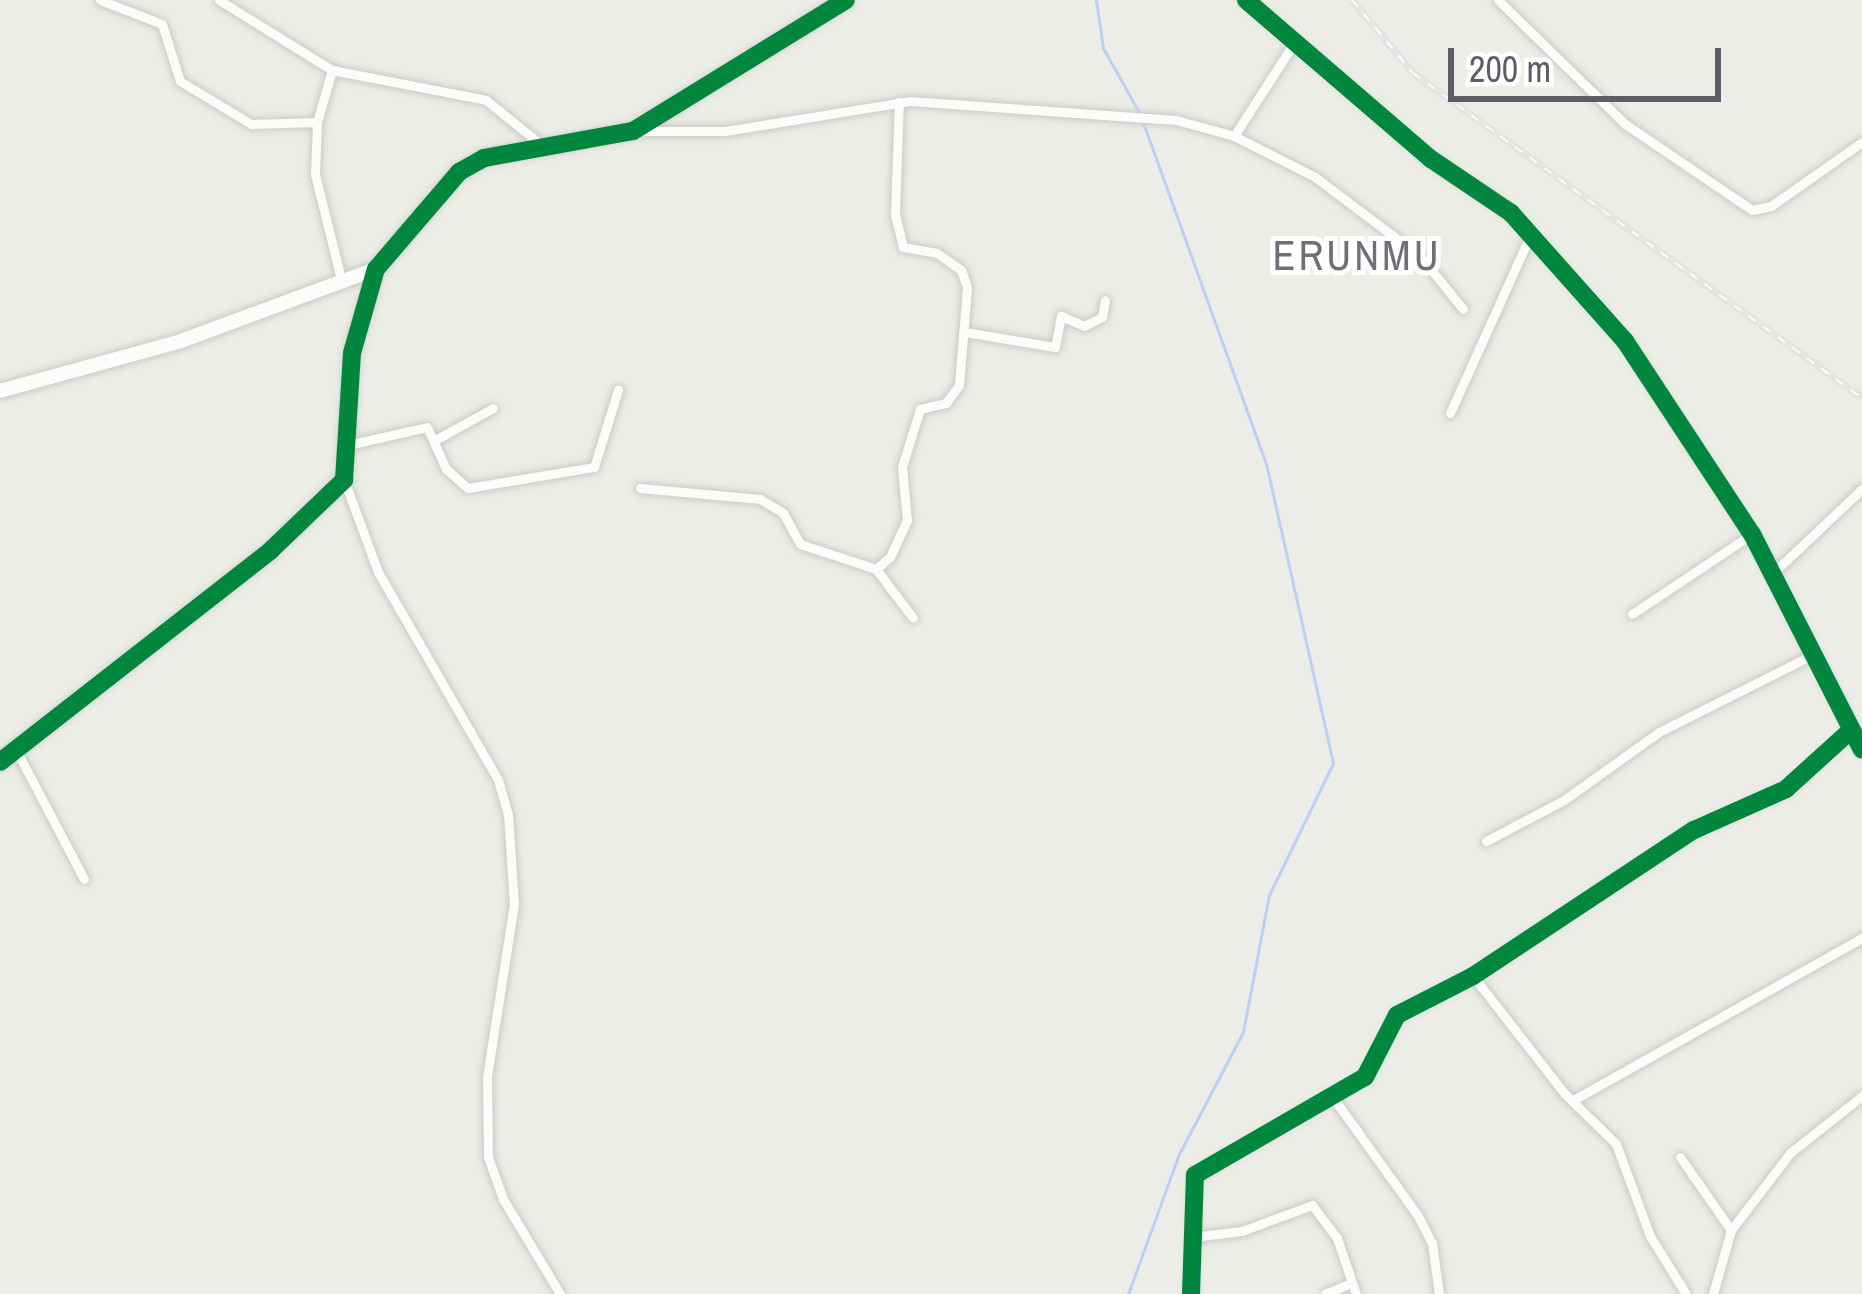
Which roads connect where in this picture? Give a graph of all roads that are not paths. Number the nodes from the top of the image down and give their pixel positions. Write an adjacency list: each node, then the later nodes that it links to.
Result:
1 (100, 0): 9 (street)
2 (219, 0): 7 (street)
3 (846, 0): 10 (street)
4 (1246, 0): 6 (street)
5 (1498, 0): 12 (street)
6 (1294, 43): 11 (street); 14 (street)
7 (332, 70): 9 (street); 13 (street)
8 (898, 102): 10 (street); 11 (street); 19 (street)
9 (317, 122): 16 (street)
10 (633, 131): 13 (street)
11 (1234, 136): 18 (street)
12 (1862, 142)
13 (544, 147): 15 (street)
14 (1529, 238): 23 (street); 29 (street)
15 (376, 269): 16 (street); 25 (street)
16 (341, 279): 21 (street)
17 (1106, 300): 19 (street)
18 (1463, 309)
19 (964, 332): 30 (street)
20 (618, 390): 24 (street)
21 (0, 391)
22 (493, 408): 24 (street)
23 (1450, 413)
24 (435, 440): 25 (street)
25 (344, 446): 26 (street)
26 (344, 480): 36 (street); 50 (street)
27 (640, 488): 30 (street)
28 (1862, 489): 31 (street)
29 (1752, 534): 31 (street); 32 (street)
30 (876, 569): 33 (street)
31 (1772, 574): 34 (street)
32 (1632, 614)
33 (913, 618)
34 (1810, 656): 35 (street); 39 (street)
35 (1851, 730): 37 (street); 42 (street)
36 (15, 748): 38 (street); 40 (street)
37 (1862, 750)
38 (0, 762)
39 (1486, 841)
40 (84, 879)
41 (1862, 938): 45 (street)
42 (1473, 976): 44 (street); 45 (street)
43 (1862, 1096): 47 (street)
44 (1334, 1099): 48 (street); 53 (street)
45 (1575, 1099): 54 (street)
46 (1680, 1157): 47 (street)
47 (1731, 1229): 55 (street)
48 (1193, 1237): 49 (street); 51 (street)
49 (1353, 1288): 52 (street)
50 (560, 1294)
51 (1191, 1294)
52 (1325, 1294)
53 (1439, 1294)
54 (1686, 1294)
55 (1713, 1294)

